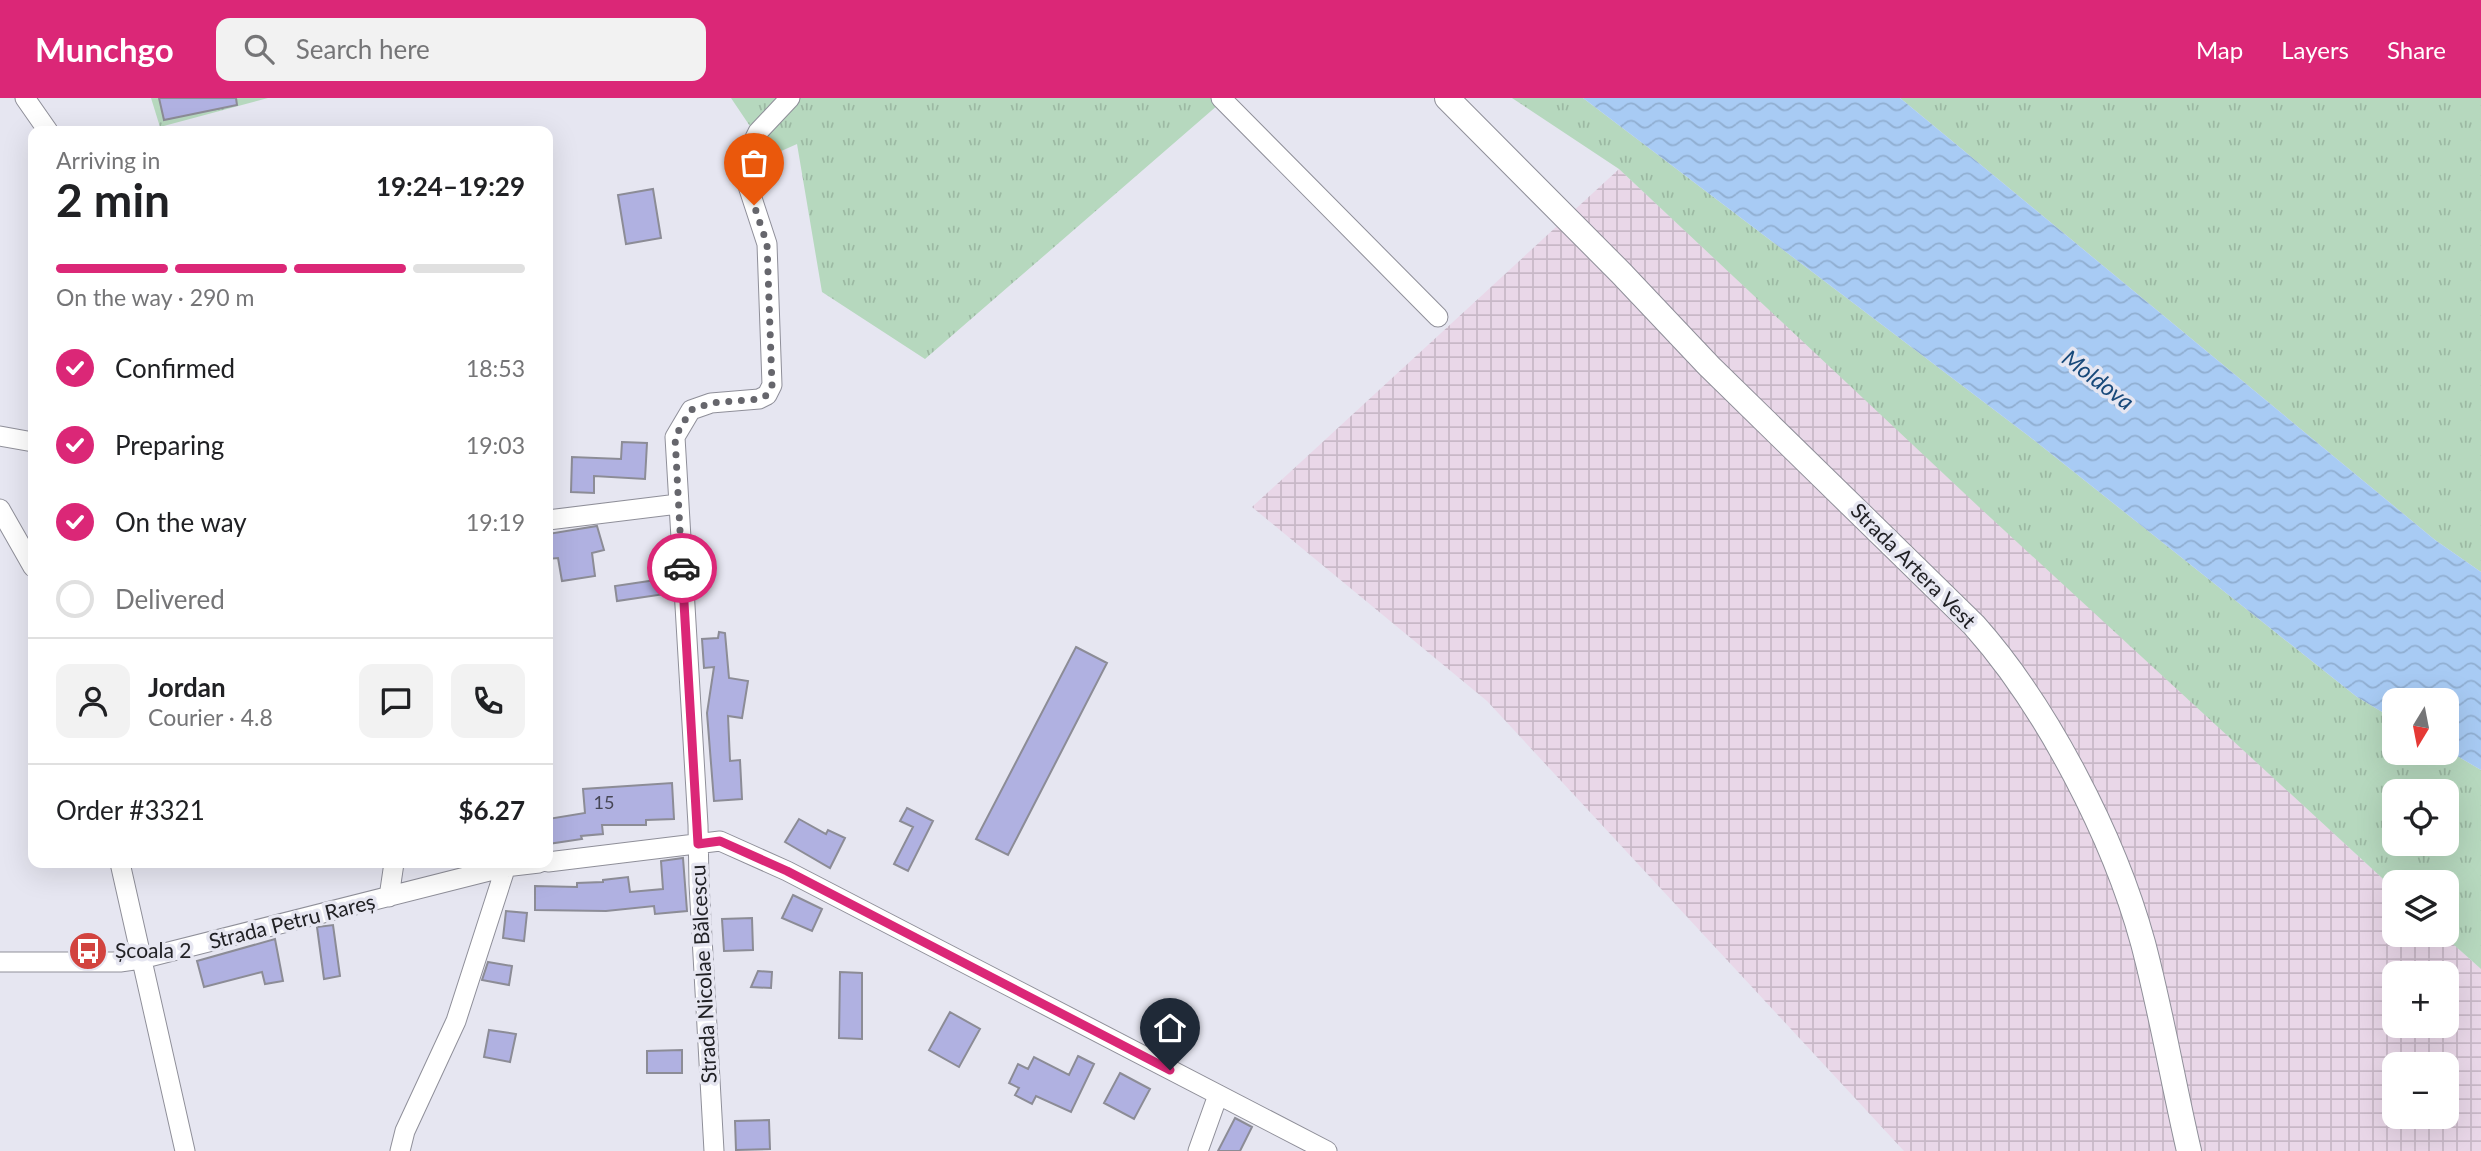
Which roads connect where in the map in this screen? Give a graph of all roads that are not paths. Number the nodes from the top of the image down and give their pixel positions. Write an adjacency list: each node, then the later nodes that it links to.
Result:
1 (25, 98): 5 (street)
2 (790, 98): 9 (street, Strada Nicolae Bălcescu)
3 (1221, 98): 6 (street)
4 (1447, 98): 28 (main road, Strada Artera Vest)
5 (45, 126)
6 (1438, 317)
7 (0, 436): 8 (street)
8 (28, 441)
9 (678, 504): 11 (street); 13 (street, Strada Nicolae Bălcescu)
10 (0, 509): 12 (street)
11 (553, 519)
12 (28, 558)
13 (698, 844): 14 (street); 22 (street); 25 (street, Strada Nicolae Bălcescu)
14 (553, 861)
15 (121, 868): 20 (street)
16 (393, 868): 19 (street)
17 (495, 868): 19 (street, Strada Petru Rareș)
18 (505, 868): 24 (street)
19 (389, 897): 20 (street, Strada Petru Rareș)
20 (141, 959): 21 (street, Strada Petru Rareș); 23 (street)
21 (0, 962)
22 (1218, 1095): 26 (street); 27 (street)
23 (185, 1151)
24 (400, 1151)
25 (714, 1151)
26 (1198, 1151)
27 (1326, 1151)
28 (2189, 1151)

